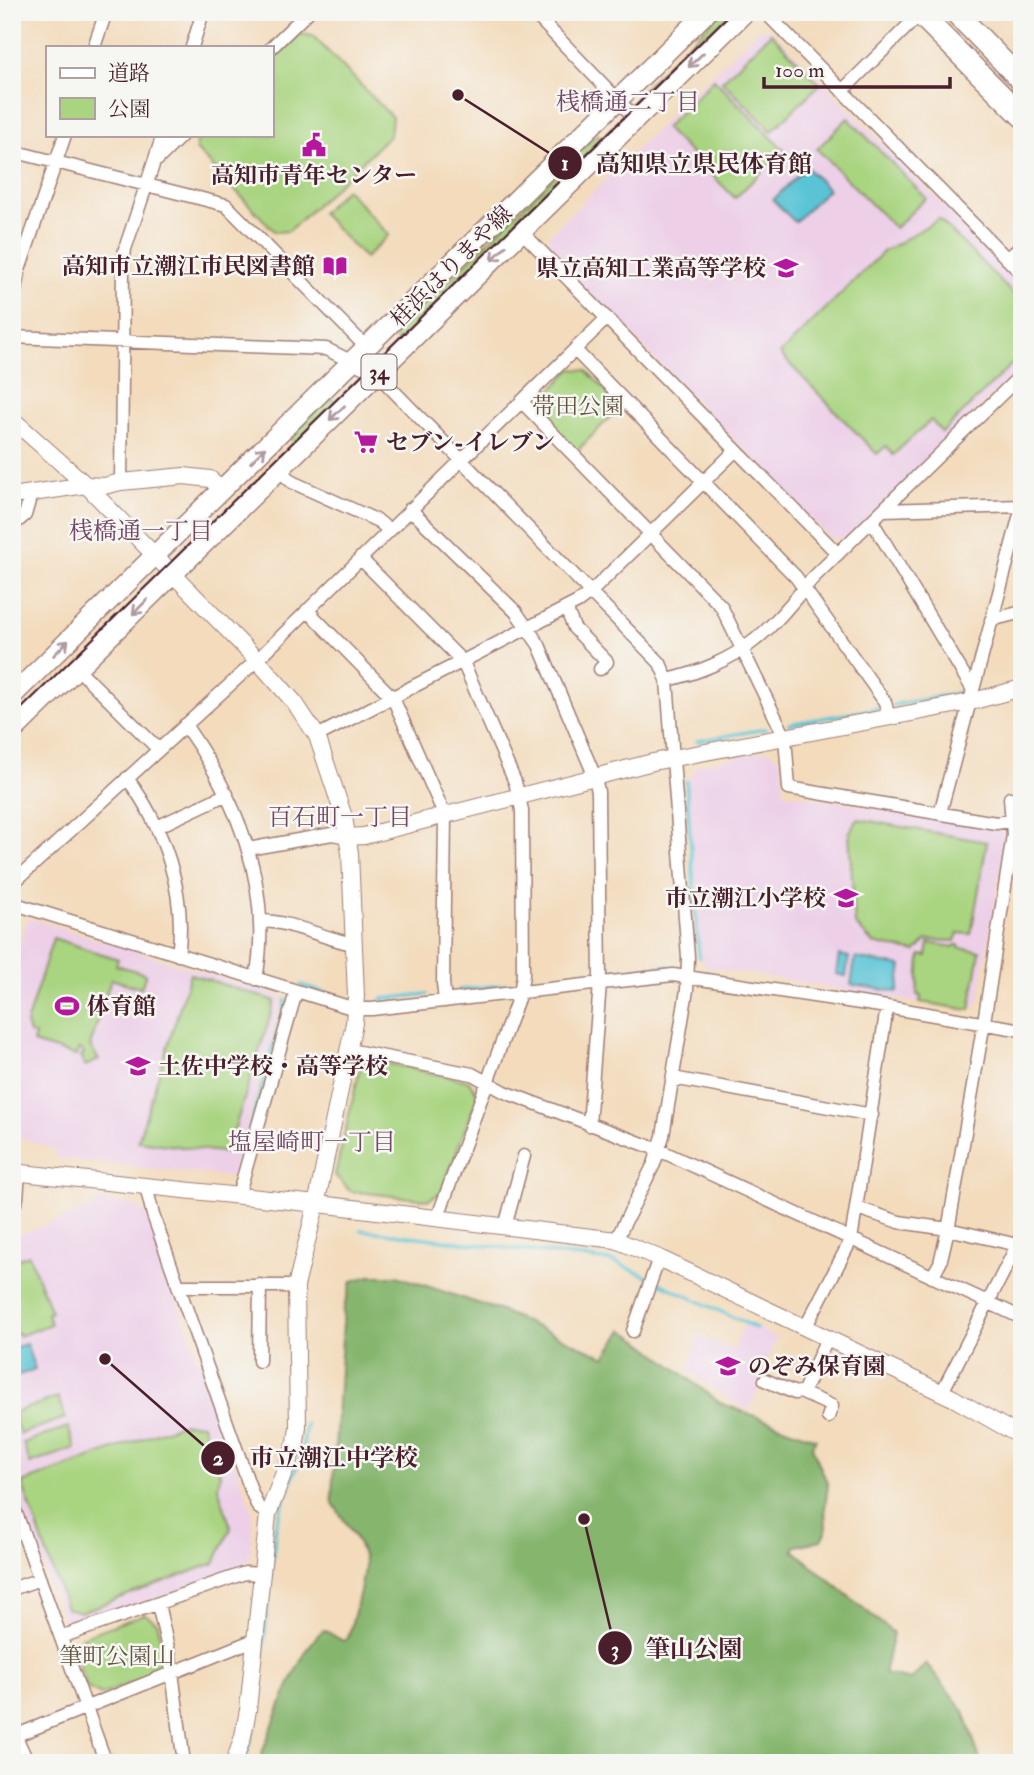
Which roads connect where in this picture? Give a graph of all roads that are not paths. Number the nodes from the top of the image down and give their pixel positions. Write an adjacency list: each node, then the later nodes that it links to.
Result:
1 (106, 12): 10 (street)
2 (203, 12): 11 (street)
3 (707, 12): 15 (main road, 桂浜はりまや線 / 34)
4 (745, 12): 17 (main road, 桂浜はりまや線 / 34, one-way to 17)
5 (765, 12): 14 (street)
6 (956, 12): 13 (highway)
7 (304, 13): 12 (street)
8 (536, 13): 15 (street)
9 (919, 13): 14 (street); 16 (highway)
10 (94, 46)
11 (191, 46)
12 (273, 46)
13 (1022, 81)
14 (842, 91): 27 (street)
15 (618, 99): 17 (street); 34 (main road, 桂浜はりまや線 / 34)
16 (1022, 116)
17 (636, 119): 25 (main road, 桂浜はりまや線 / 34)
18 (65, 136): 22 (street)
19 (163, 136): 23 (street)
20 (181, 136): 23 (street)
21 (12, 151): 22 (street)
22 (56, 162): 24 (street); 29 (street)
23 (154, 162): 24 (street)
24 (146, 184): 32 (street); 34 (street)
25 (521, 231): 30 (street); 35 (main road, 桂浜はりまや線 / 34, one-way to 35)
26 (1022, 246): 27 (street)
27 (1007, 259): 28 (street)
28 (1022, 274)
29 (12, 306)
30 (607, 318): 33 (street); 39 (street)
31 (12, 337): 32 (street)
32 (121, 341): 34 (street); 42 (street)
33 (575, 350): 37 (street); 43 (street)
34 (359, 354): 35 (street); 45 (main road, 桂浜はりまや線 / 34, one-way to 34)
35 (377, 374): 40 (street); 41 (main road, 桂浜はりまや線 / 34, one-way to 41)
36 (1022, 374): 50 (street)
37 (522, 402): 40 (street); 54 (street)
38 (12, 419): 44 (street)
39 (736, 450): 43 (street); 55 (street)
40 (462, 460): 49 (street); 60 (street)
41 (279, 470): 53 (street); 58 (main road, 桂浜はりまや線 / 34)
42 (121, 482): 44 (street); 45 (street)
43 (704, 482): 54 (street); 59 (street)
44 (86, 485): 46 (street); 56 (street)
45 (223, 490): 56 (main road, 桂浜はりまや線 / 34)
46 (31, 494): 47 (street); 52 (street)
47 (12, 496)
48 (1022, 506): 50 (street); 64 (street)
49 (410, 509): 53 (street); 65 (street)
50 (883, 510): 51 (street)
51 (872, 521): 55 (street); 74 (street)
52 (12, 526)
53 (389, 530): 57 (street)
54 (650, 534): 60 (street); 66 (street)
55 (838, 554): 59 (street)
56 (154, 556): 58 (street); 73 (main road, 桂浜はりまや線 / 34, one-way to 56)
57 (360, 558): 62 (street); 68 (street)
58 (173, 574): 67 (street); 69 (main road, 桂浜はりまや線 / 34, one-way to 69)
59 (804, 588): 66 (street); 76 (street)
60 (591, 592): 61 (street); 71 (street)
61 (566, 608): 65 (street); 70 (street)
62 (307, 610): 67 (street); 75 (street)
63 (1022, 612): 64 (street)
64 (992, 620): 74 (street)
65 (529, 628): 68 (street); 83 (street)
66 (742, 648): 71 (street); 80 (street)
67 (257, 660): 77 (street); 79 (street)
68 (463, 662): 75 (street); 86 (street)
69 (78, 669): 78 (main road, 桂浜はりまや線 / 34); 81 (street)
70 (600, 669)
71 (667, 680): 82 (street)
72 (1022, 688): 74 (street)
73 (12, 696)
74 (971, 696): 76 (street); 88 (street)
75 (393, 698): 79 (street); 89 (street)
76 (889, 718): 80 (street)
77 (185, 725): 81 (street); 85 (street)
78 (12, 732)
79 (317, 736): 92 (street)
80 (785, 737): 82 (street); 88 (street)
81 (158, 750): 84 (street)
82 (672, 758): 83 (street); 99 (street)
83 (595, 777): 86 (street); 101 (street)
84 (127, 778): 91 (street); 94 (street)
85 (227, 793): 91 (street); 93 (street)
86 (520, 796): 89 (street); 103 (street)
87 (1010, 798): 90 (street)
88 (940, 813): 90 (street)
89 (445, 816): 92 (street); 104 (street)
90 (1017, 820): 107 (street)
91 (157, 827): 98 (street)
92 (348, 837): 93 (street); 97 (street)
93 (248, 849): 96 (street)
94 (12, 884)
95 (12, 903): 98 (street)
96 (260, 921): 97 (street); 100 (street)
97 (353, 944): 106 (street)
98 (178, 955): 100 (street)
99 (688, 976): 101 (street); 105 (street); 110 (street)
100 (256, 979): 102 (street)
101 (600, 983): 103 (street); 113 (street)
102 (296, 992): 106 (street); 118 (street)
103 (520, 993): 104 (street); 111 (street)
104 (445, 1001): 106 (street)
105 (887, 1007): 107 (street); 112 (street)
106 (355, 1009): 109 (street)
107 (984, 1022): 108 (street); 124 (street)
108 (1022, 1030)
109 (349, 1049): 111 (street); 119 (street)
110 (673, 1078): 112 (street); 114 (street)
111 (489, 1082): 113 (street); 122 (street)
112 (872, 1115): 120 (street)
113 (589, 1125): 114 (street)
114 (659, 1150): 125 (street); 126 (street)
115 (524, 1156): 123 (street)
116 (16, 1173): 117 (street); 121 (street)
117 (146, 1186): 118 (street); 131 (street)
118 (239, 1196): 119 (street)
119 (316, 1205): 122 (street); 132 (street)
120 (857, 1208): 124 (street); 126 (street)
121 (12, 1210)
122 (437, 1219): 123 (street)
123 (505, 1227): 125 (street)
124 (948, 1229): 127 (street); 129 (street)
125 (616, 1240): 128 (street)
126 (851, 1240): 129 (street); 135 (street)
127 (1020, 1242): 133 (street)
128 (660, 1258): 135 (street); 136 (street)
129 (932, 1277): 133 (street)
130 (260, 1285): 131 (street); 132 (street); 138 (street)
131 (178, 1286): 145 (street)
132 (296, 1286): 145 (street)
133 (988, 1301): 134 (street); 140 (street)
134 (1022, 1318)
135 (805, 1328): 137 (street)
136 (633, 1331)
137 (827, 1338): 140 (street); 141 (street)
138 (259, 1361)
139 (765, 1380): 141 (street)
140 (942, 1392): 143 (street)
141 (803, 1393): 142 (street)
142 (828, 1417)
143 (1022, 1437)
144 (12, 1502): 147 (street)
145 (268, 1514): 146 (street)
146 (262, 1574): 149 (street); 151 (street)
147 (40, 1579): 148 (street); 150 (street)
148 (12, 1590)
149 (158, 1604): 150 (street); 152 (street)
150 (61, 1637): 153 (street)
151 (254, 1640): 152 (street); 158 (street)
152 (171, 1674): 153 (street); 157 (street)
153 (86, 1708): 154 (street); 156 (street)
154 (13, 1734): 155 (street)
155 (28, 1763)
156 (106, 1763)
157 (184, 1763)
158 (234, 1763)

